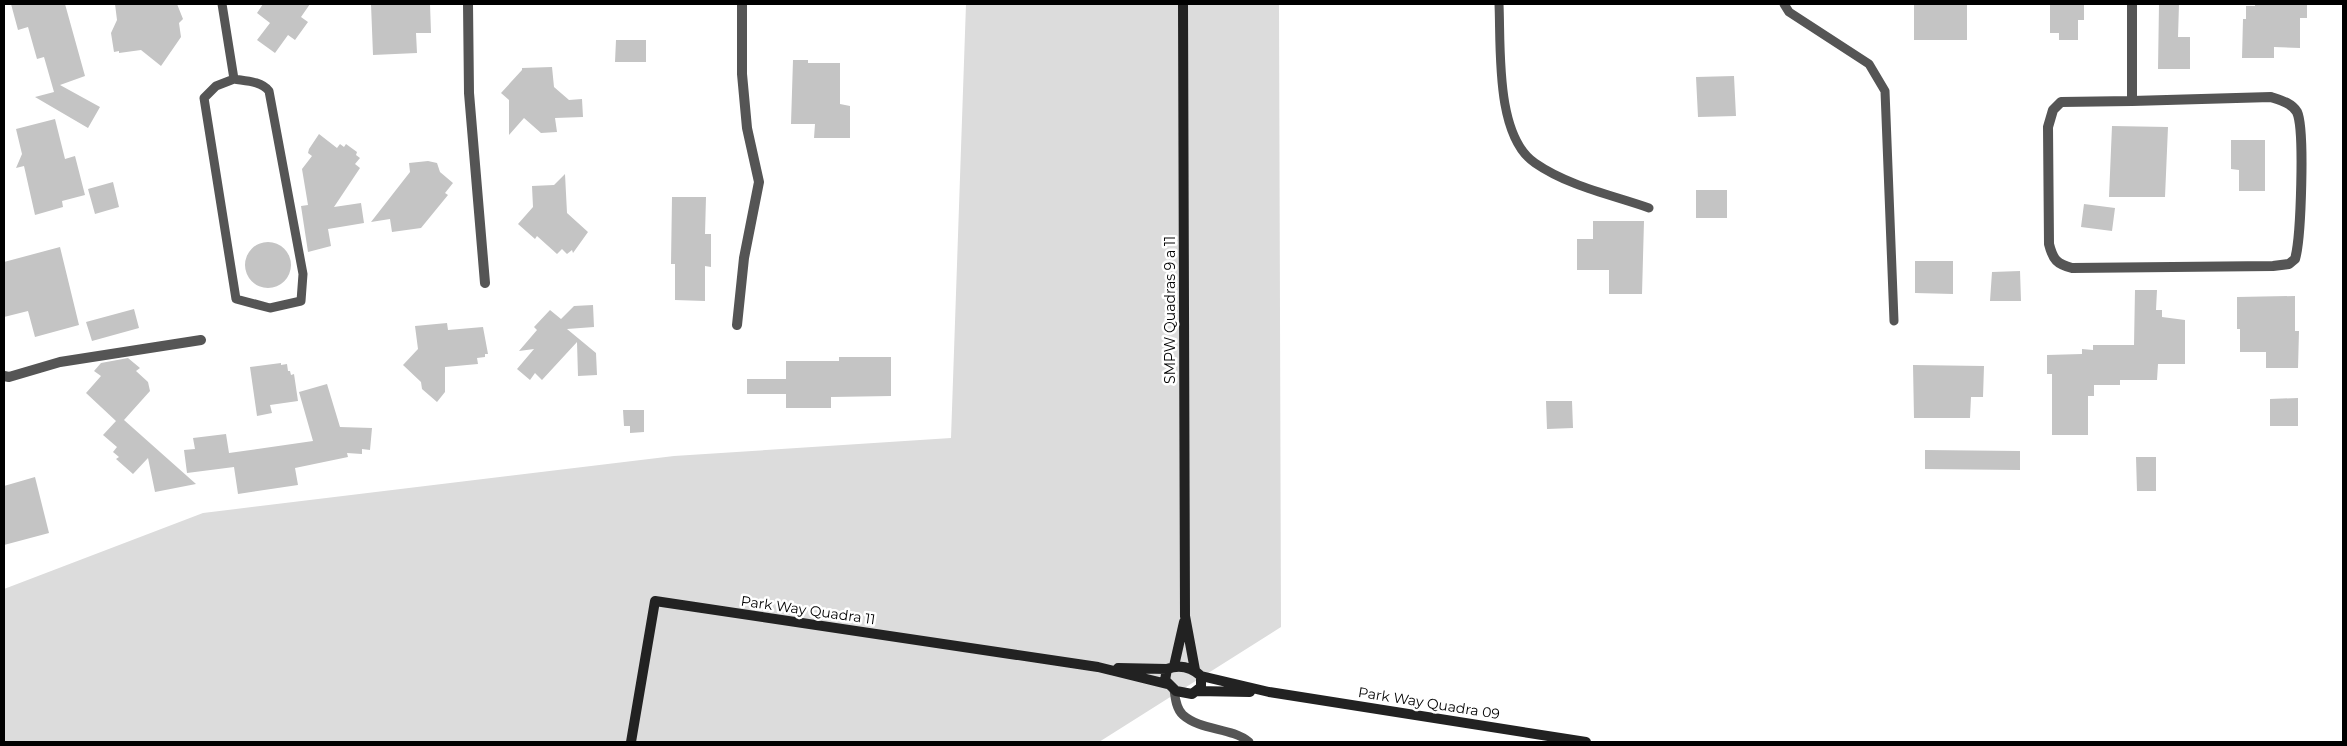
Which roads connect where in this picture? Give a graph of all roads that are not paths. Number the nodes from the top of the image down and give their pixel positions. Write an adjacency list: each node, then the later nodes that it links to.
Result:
1 (222, 4): 8 (lane)
2 (468, 4): 11 (street)
3 (742, 4): 13 (street)
4 (1182, 4): 16 (street, SMPW Quadras 9 a 11)
5 (1499, 4): 10 (lane)
6 (1784, 4): 12 (lane)
7 (2132, 4): 9 (street)
8 (234, 79): 8 (lane)
9 (2132, 101): 9 (street)
10 (1649, 208)
11 (485, 283)
12 (1894, 321)
13 (737, 325)
14 (201, 340): 15 (street)
15 (4, 376)
16 (1185, 616): 18 (street, SMPW Quadras 9 a 11); 19 (street, SMPW Quadras 9 a 11)
17 (1098, 667): 18 (street, Park Way Quadra 11); 20 (street, Park Way Quadra 11); 23 (street, Park Way Quadra 11)
18 (1171, 668): 19 (street); 20 (street)
19 (1198, 673): 21 (street); 22 (street, Park Way Quadra 09)
20 (1170, 686): 21 (street); 24 (lane)
21 (1197, 692): 22 (street, Park Way Quadra 09)
22 (1269, 692): 25 (street, Park Way Quadra 09)
23 (631, 742)
24 (1249, 742)
25 (1586, 742)

